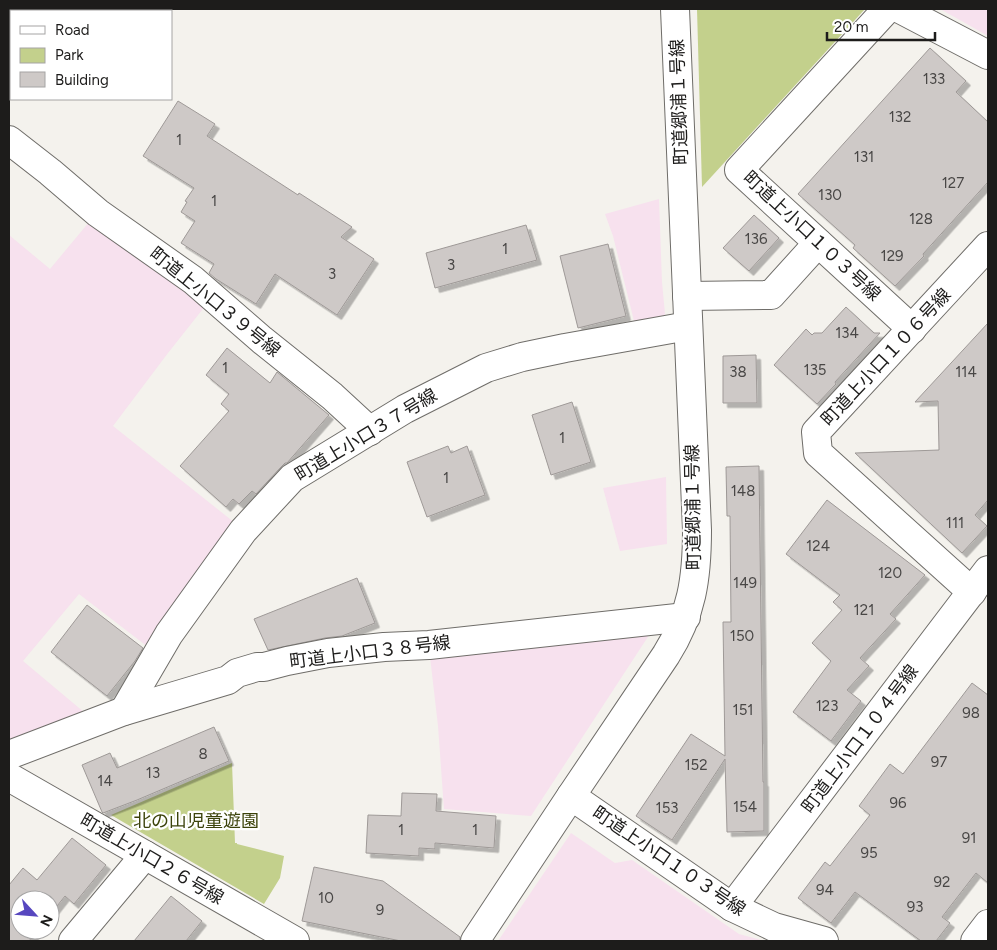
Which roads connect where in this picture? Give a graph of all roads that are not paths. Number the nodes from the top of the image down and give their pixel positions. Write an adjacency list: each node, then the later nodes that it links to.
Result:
1 (675, 9): 8 (street, 町道郷浦１号線)
2 (887, 9): 6 (street, 町道上小口１０３号線)
3 (900, 9): 4 (street)
4 (988, 55)
5 (9, 140): 11 (street, 町道上小口３９号線)
6 (818, 243): 8 (street); 10 (street, 町道上小口１０３号線)
7 (988, 246): 10 (street, 町道上小口１０６号線)
8 (687, 296): 9 (street, 町道郷浦１号線)
9 (688, 326): 11 (street, 町道上小口３７号線); 14 (street, 町道郷浦１号線)
10 (912, 329): 13 (street, 町道上小口１０６号線)
11 (370, 431): 15 (street, 町道上小口３７号線)
12 (988, 570): 13 (street, 町道上小口１０４号線)
13 (972, 592): 20 (street, 町道上小口１０４号線)
14 (686, 617): 15 (street, 町道上小口３８号線); 18 (street, 町道郷浦１号線)
15 (124, 712): 16 (street, 町道上小口３８号線)
16 (9, 755)
17 (9, 777): 19 (street, 町道上小口２６号線)
18 (571, 796): 20 (street, 町道上小口１０３号線); 24 (street, 町道郷浦１号線)
19 (145, 855): 22 (street); 23 (street, 町道上小口２６号線)
20 (732, 907): 25 (street, 町道上小口１０３号線)
21 (988, 924): 26 (street)
22 (73, 941)
23 (295, 941)
24 (475, 941)
25 (824, 941)
26 (976, 941)

